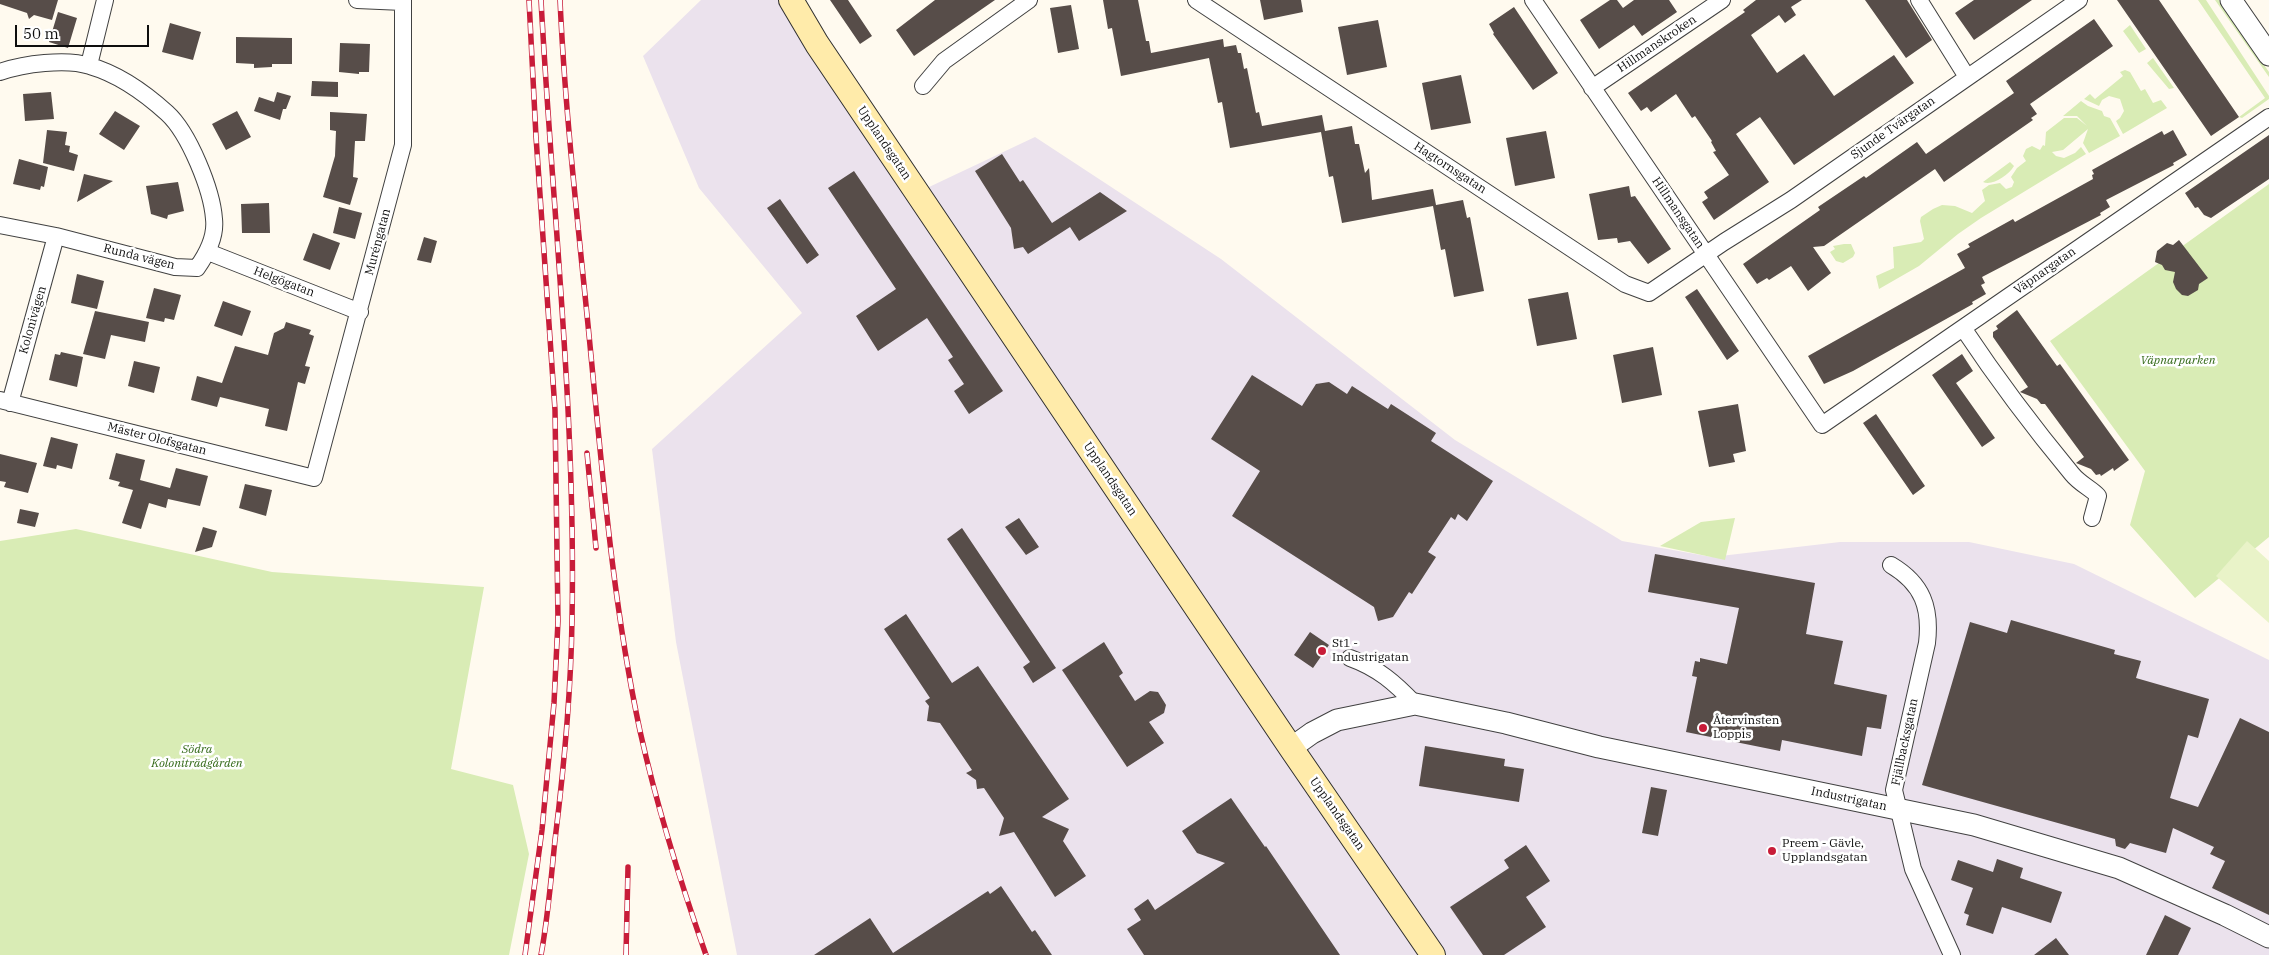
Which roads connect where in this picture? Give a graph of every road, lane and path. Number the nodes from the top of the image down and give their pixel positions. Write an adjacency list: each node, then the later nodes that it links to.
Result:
1 (104, 0): 13 (street)
2 (357, 0): 11 (street)
3 (791, 0): 32 (main road, Upplandsgatan)
4 (1029, 0): 16 (street)
5 (1196, 0): 22 (street, Hagtornsgatan)
6 (1533, 0): 17 (street, Hillmansgatan)
7 (1722, 0): 17 (street, Hillmanskroken)
8 (1919, 0): 15 (street)
9 (2079, 0): 15 (street, Sjunde Tvärgatan)
10 (2231, 0): 12 (street)
11 (403, 1): 23 (street, Muréngatan)
12 (2269, 55)
13 (89, 65): 14 (street); 21 (street)
14 (0, 72)
15 (1967, 77): 22 (street, Sjunde Tvärgatan)
16 (923, 86)
17 (1592, 88): 22 (street, Hillmansgatan)
18 (2269, 117): 24 (street, Väpnargatan)
19 (0, 224): 20 (street, Runda vägen)
20 (56, 236): 21 (street, Runda vägen); 25 (street, Kolonivägen)
21 (208, 252): 23 (street, Helgögatan)
22 (1706, 254): 26 (street, Hillmansgatan)
23 (360, 312): 27 (street, Muréngatan)
24 (1963, 328): 26 (street, Väpnargatan); 28 (street)
25 (5, 402): 27 (street, Mäster Olofsgatan)
26 (1822, 426)
27 (314, 478)
28 (2092, 518)
29 (1891, 565): 33 (street, Fjällbacksgatan)
30 (1350, 658): 31 (street)
31 (1415, 704): 32 (street, Industrigatan); 33 (street, Industrigatan)
32 (1291, 748): 35 (main road, Upplandsgatan)
33 (1900, 809): 34 (street, Industrigatan); 36 (street, Fjällbacksgatan)
34 (2269, 937)
35 (1433, 955)
36 (1952, 955)

